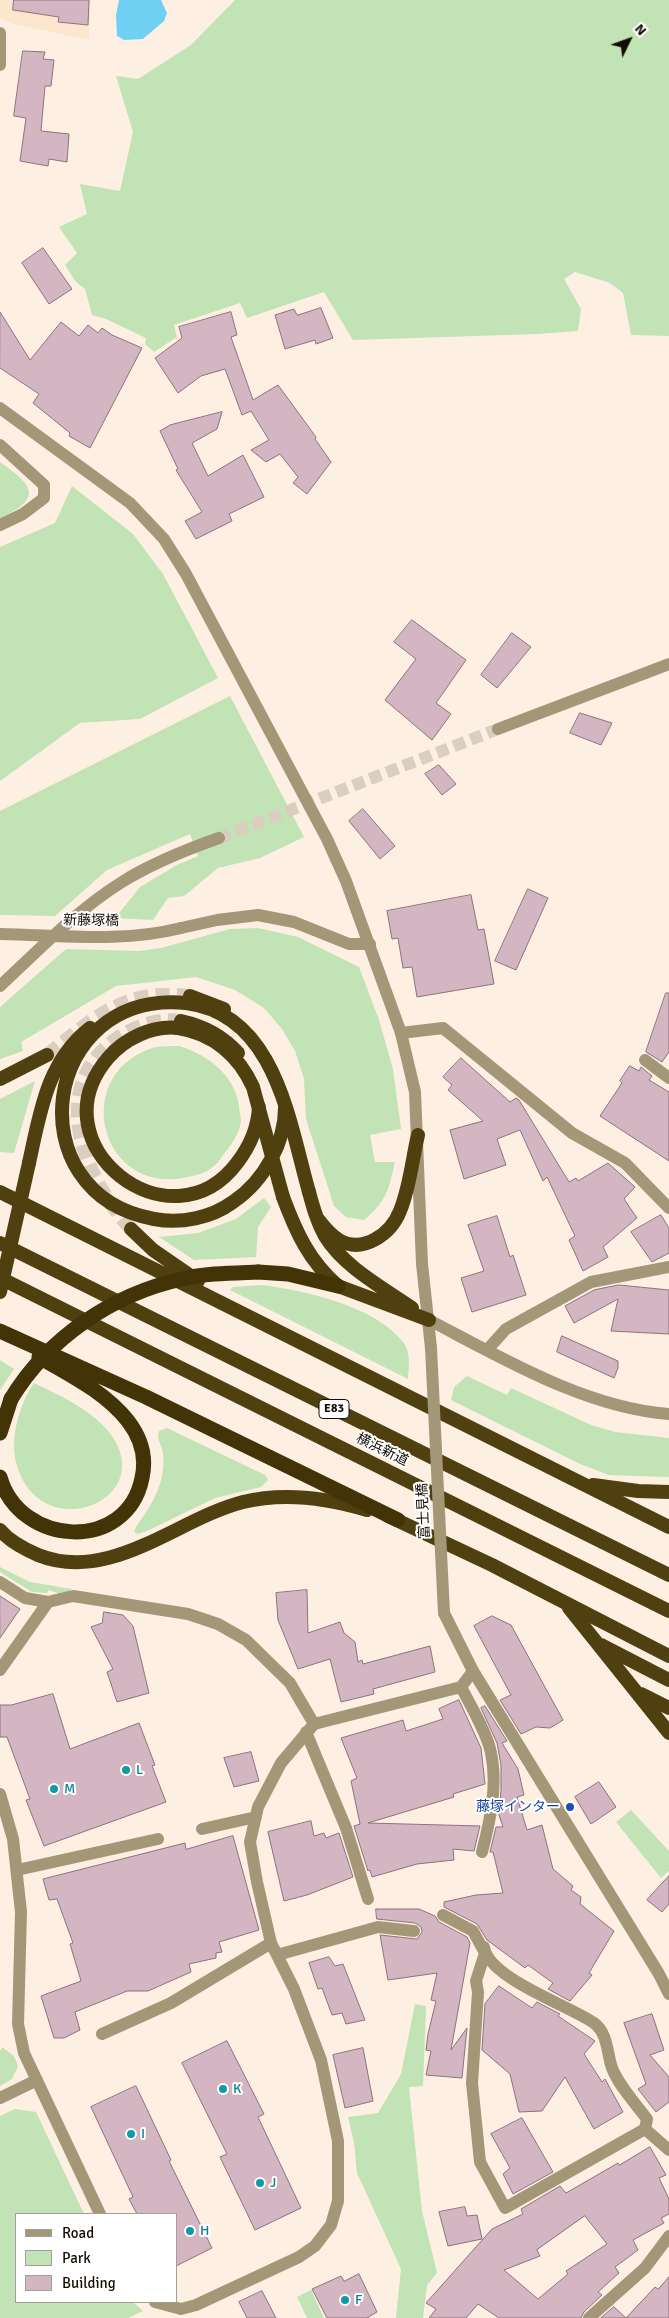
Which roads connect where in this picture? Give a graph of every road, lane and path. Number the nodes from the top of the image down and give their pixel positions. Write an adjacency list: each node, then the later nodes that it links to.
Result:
1 (0, 33): 2 (street)
2 (0, 65)
3 (0, 408): 10 (street, 富士見橋)
4 (0, 445): 5 (street)
5 (0, 525)
6 (669, 664): 7 (street)
7 (498, 729)
8 (219, 838): 11 (street)
9 (0, 934): 10 (street, 新藤塚橋, bridge)
10 (370, 944): 15 (street, 富士見橋)
11 (0, 986)
12 (188, 1000): 13 (highway); 13 (highway); 23 (highway, bridge)
13 (144, 1005): 29 (highway, bridge)
14 (180, 1025): 14 (highway); 28 (highway, bridge)
15 (401, 1033): 20 (street, 富士見橋); 22 (street)
16 (47, 1055): 19 (highway)
17 (645, 1060): 18 (street)
18 (669, 1078)
19 (0, 1079)
20 (418, 1135): 23 (highway); 30 (street, 富士見橋)
21 (0, 1192): 33 (highway)
22 (669, 1208)
23 (317, 1218): 30 (highway)
24 (131, 1230): 33 (highway)
25 (0, 1243): 44 (highway, 横浜新道 / E83)
26 (669, 1267): 32 (street)
27 (0, 1278): 48 (highway, 横浜新道 / E83)
28 (338, 1286): 30 (highway); 35 (highway, bridge)
29 (0, 1292)
30 (428, 1320): 32 (street); 52 (street, 富士見橋, bridge)
31 (0, 1333): 36 (highway); 41 (highway)
32 (486, 1350): 34 (street)
33 (337, 1360): 37 (highway)
34 (669, 1414)
35 (0, 1433)
36 (0, 1477)
37 (580, 1483): 38 (highway); 42 (highway)
38 (651, 1492): 39 (highway); 40 (highway)
39 (669, 1492)
40 (669, 1501)
41 (398, 1520): 43 (highway); 47 (highway)
42 (669, 1527)
43 (0, 1530)
44 (669, 1575)
45 (0, 1582): 46 (street)
46 (48, 1602): 51 (street); 57 (street)
47 (566, 1604): 49 (highway); 50 (highway)
48 (669, 1611)
49 (597, 1643): 53 (highway); 55 (highway)
50 (669, 1656)
51 (0, 1670)
52 (473, 1671): 54 (street); 72 (street)
53 (669, 1680)
54 (461, 1687): 57 (street); 63 (street)
55 (634, 1691): 56 (highway); 58 (highway)
56 (669, 1708)
57 (310, 1728): 60 (street); 65 (street)
58 (669, 1733)
59 (0, 1794): 64 (street)
60 (256, 1817): 61 (street); 69 (street)
61 (202, 1829)
62 (158, 1839): 64 (street)
63 (482, 1852)
64 (17, 1870): 74 (street)
65 (368, 1899)
66 (443, 1915): 70 (street)
67 (414, 1931): 71 (street)
68 (482, 1934): 70 (street)
69 (271, 1943): 71 (street); 73 (street)
70 (485, 1953): 76 (street); 76 (street)
71 (277, 1955): 80 (street)
72 (669, 1994)
73 (102, 2034)
74 (37, 2080): 75 (street); 78 (street)
75 (0, 2098)
76 (645, 2128): 77 (street)
77 (669, 2150)
78 (100, 2213)
79 (669, 2236): 81 (street)
80 (159, 2303)
81 (589, 2318)

